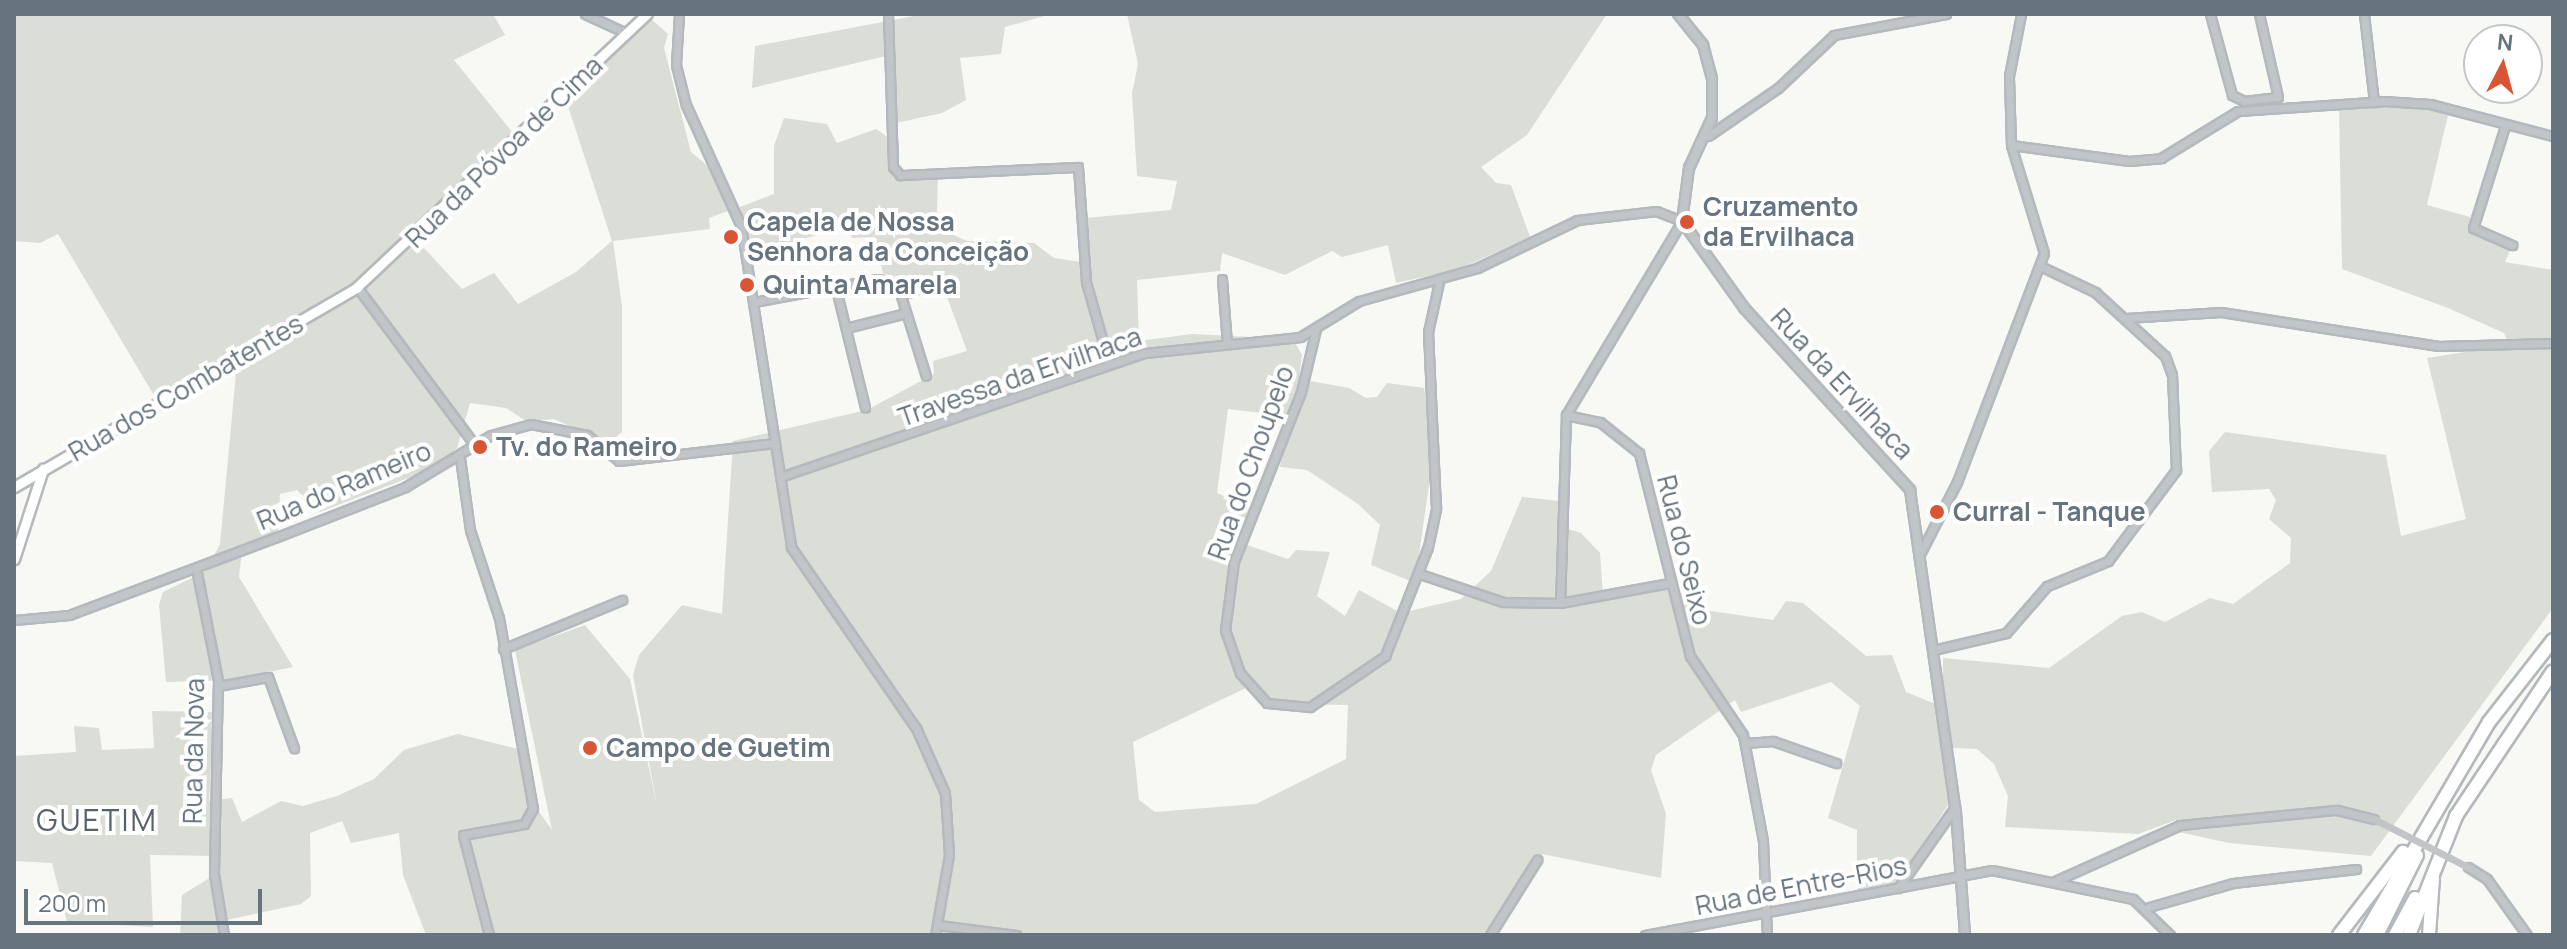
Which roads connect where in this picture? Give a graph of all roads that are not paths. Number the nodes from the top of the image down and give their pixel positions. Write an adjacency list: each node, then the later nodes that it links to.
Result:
1 (585, 14): 11 (street)
2 (647, 14): 11 (main road, Rua da Póvoa de Cima)
3 (679, 14): 24 (street)
4 (888, 14): 31 (street)
5 (1678, 14): 14 (street)
6 (1946, 14): 14 (street)
7 (2021, 14): 16 (street)
8 (2210, 14): 9 (street)
9 (2259, 14)
10 (2364, 14): 12 (street)
11 (626, 33): 22 (main road, Rua da Póvoa de Cima)
12 (2374, 102): 13 (street); 16 (street)
13 (2505, 126): 15 (street); 18 (street)
14 (1708, 136): 17 (street)
15 (2553, 136)
16 (2011, 145): 19 (street)
17 (1682, 221): 21 (street, Travessa da Ervilhaca); 34 (street); 41 (street, Rua da Ervilhaca)
18 (2512, 245)
19 (2040, 266): 26 (street); 41 (street)
20 (1222, 279): 30 (street)
21 (1439, 282): 28 (street, Travessa da Ervilhaca); 44 (street, Rua do Choupelo)
22 (357, 287): 36 (street); 38 (main road, Rua dos Combatentes)
23 (836, 289): 24 (street); 25 (street); 27 (street)
24 (754, 302): 35 (street)
25 (906, 313): 27 (street); 32 (street)
26 (2126, 318): 29 (street); 51 (street)
27 (846, 328): 33 (street)
28 (1316, 329): 30 (street, Travessa da Ervilhaca); 44 (street, Rua do Choupelo)
29 (2553, 343)
30 (1227, 344): 31 (street, Travessa da Ervilhaca)
31 (1109, 363): 39 (street, Travessa da Ervilhaca)
32 (926, 376)
33 (865, 407)
34 (1566, 415): 45 (street, Rua do Seixo); 47 (street)
35 (775, 443): 36 (street, Rua do Rameiro); 39 (street)
36 (474, 444): 37 (street, Rua do Rameiro)
37 (460, 458): 43 (street, Rua do Rameiro); 50 (street)
38 (43, 469): 40 (main road, Rua dos Combatentes); 42 (main road)
39 (780, 477): 68 (street)
40 (14, 487)
41 (1921, 552): 51 (street, Rua da Ervilhaca)
42 (14, 559)
43 (196, 568): 48 (street, Rua do Rameiro); 53 (street, Rua da Nova)
44 (1420, 574): 47 (street)
45 (1669, 583): 47 (street); 54 (street, Rua do Seixo)
46 (622, 600): 50 (street)
47 (1560, 603)
48 (14, 620)
49 (2553, 640): 58 (highway)
50 (503, 649): 70 (street)
51 (1933, 650): 57 (street, Rua da Ervilhaca)
52 (2553, 671): 61 (highway)
53 (218, 686): 55 (street); 69 (street, Rua da Nova)
54 (1745, 743): 56 (street); 67 (street, Rua do Seixo)
55 (294, 748)
56 (1836, 763)
57 (1955, 807): 63 (street, Rua da Ervilhaca); 65 (street)
58 (2429, 818): 59 (highway); 78 (highway)
59 (2421, 832): 79 (highway); 80 (highway)
60 (1537, 860): 73 (street)
61 (2434, 863): 81 (highway); 82 (highway); 83 (highway)
62 (2356, 869): 66 (street)
63 (1964, 876): 64 (street, Rua de Entre-Rios); 65 (street, Rua de Entre-Rios); 76 (street, Rua da Ervilhaca)
64 (2055, 881): 66 (street, Rua de Entre-Rios); 84 (street, bridge)
65 (1898, 888): 67 (street, Rua de Entre-Rios)
66 (2149, 907): 77 (street)
67 (1766, 915): 74 (street, Rua de Entre-Rios); 75 (street, Rua do Seixo)
68 (938, 925): 71 (street); 72 (street)
69 (224, 935)
70 (489, 935)
71 (935, 935)
72 (1016, 935)
73 (1490, 935)
74 (1645, 935)
75 (1767, 935)
76 (1965, 935)
77 (2170, 935)
78 (2339, 935)
79 (2364, 935)
80 (2377, 935)
81 (2395, 935)
82 (2409, 935)
83 (2429, 935)
84 (2527, 935)

